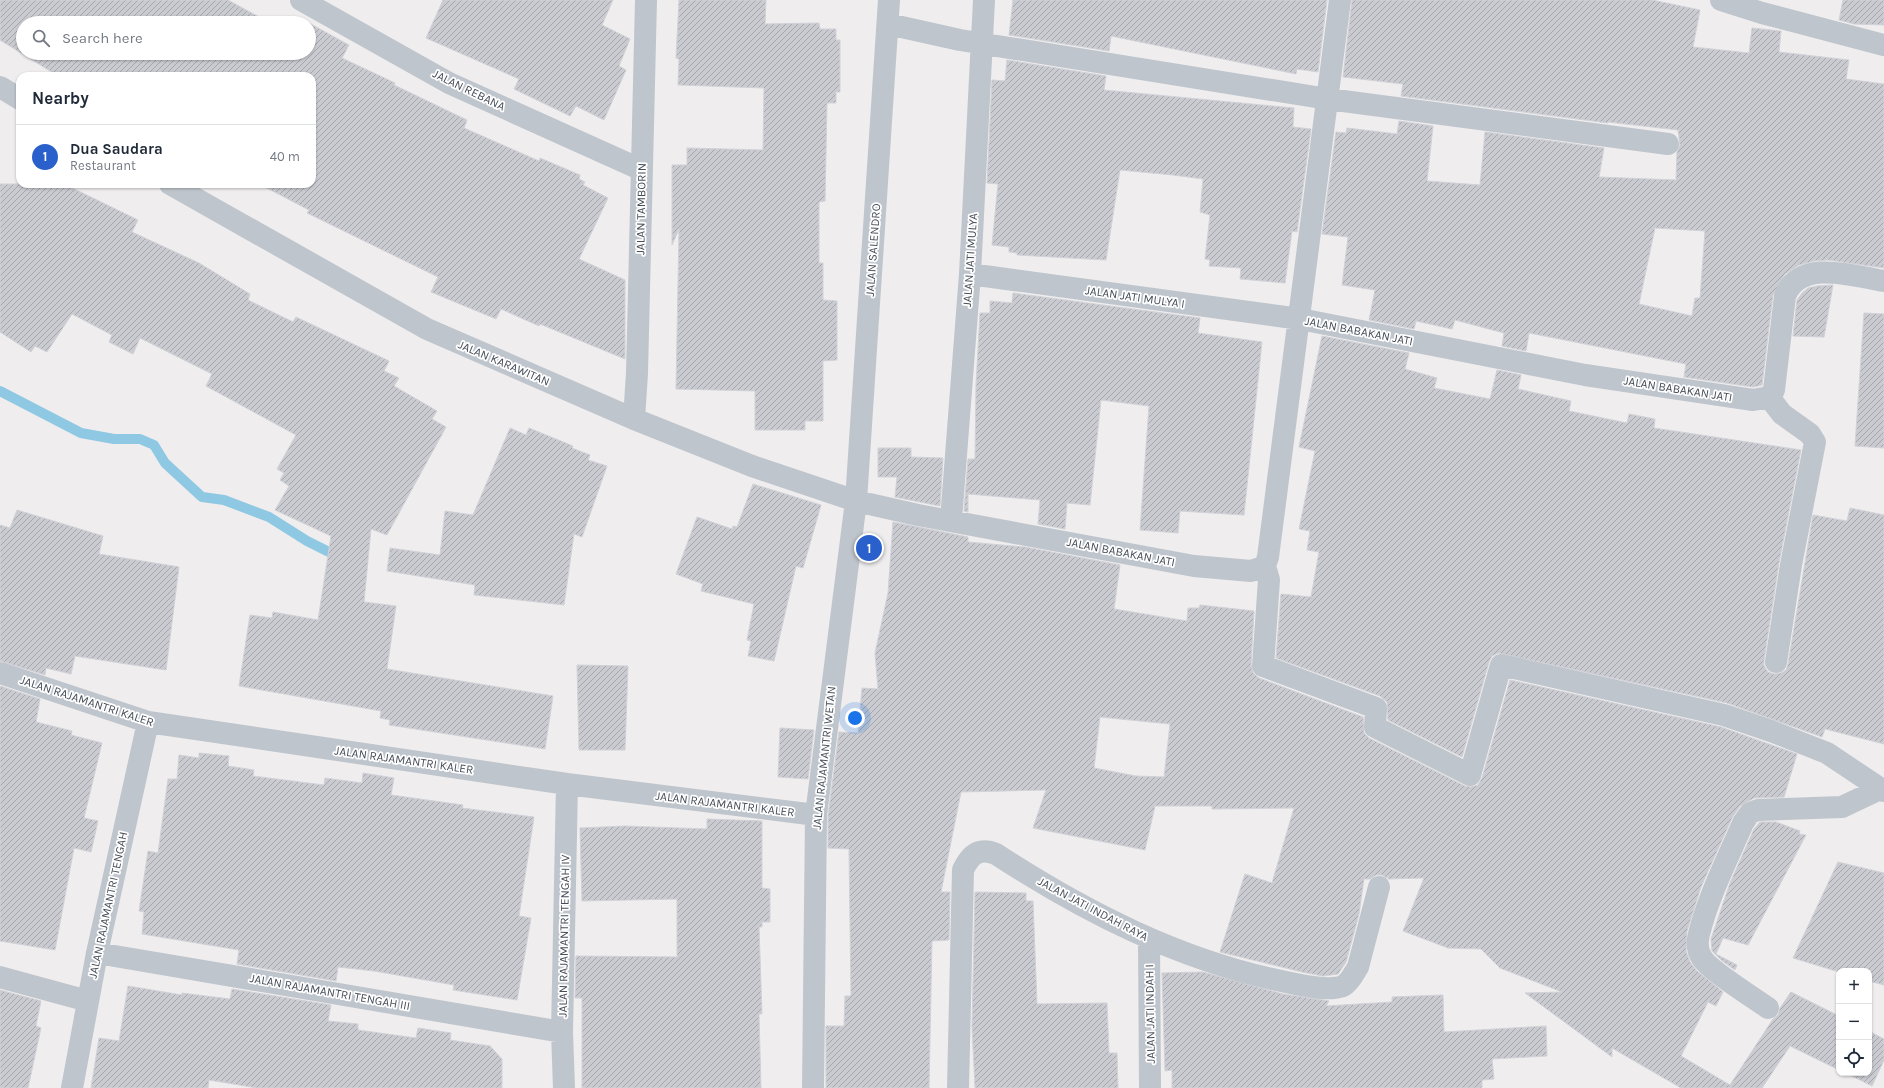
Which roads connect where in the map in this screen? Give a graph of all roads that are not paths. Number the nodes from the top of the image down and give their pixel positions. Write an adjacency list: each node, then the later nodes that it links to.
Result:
1 (301, 0): 15 (street, JALAN REBANA)
2 (646, 0): 15 (street, JALAN TAMBORIN)
3 (888, 0): 8 (street, JALAN SALENDRO)
4 (984, 0): 9 (street, JALAN JATI MULYA)
5 (1340, 0): 13 (street)
6 (1721, 0): 7 (street)
7 (1761, 6): 10 (street)
8 (888, 24): 9 (street); 22 (street, JALAN SALENDRO)
9 (983, 44): 13 (street); 17 (street, JALAN JATI MULYA)
10 (1884, 45)
11 (0, 87): 12 (street)
12 (16, 97)
13 (1328, 99): 14 (street); 19 (street)
14 (1668, 144)
15 (642, 170): 21 (street, JALAN TAMBORIN)
16 (177, 188): 21 (street, JALAN KARAWITAN)
17 (970, 274): 19 (street, JALAN JATI MULYA I); 23 (street, JALAN JATI MULYA)
18 (1884, 281): 20 (street)
19 (1300, 319): 20 (street, JALAN BABAKAN JATI); 24 (street, JALAN BABAKAN JATI)
20 (1769, 397): 25 (street)
21 (634, 419): 22 (street, JALAN KARAWITAN)
22 (856, 501): 23 (street, JALAN BABAKAN JATI); 30 (street, JALAN RAJAMANTRI WETAN)
23 (951, 520): 24 (street, JALAN BABAKAN JATI)
24 (1265, 566): 29 (street)
25 (1776, 662)
26 (0, 673): 27 (street, JALAN RAJAMANTRI KALER)
27 (148, 722): 28 (street, JALAN RAJAMANTRI KALER); 33 (street, JALAN RAJAMANTRI TENGAH)
28 (567, 784): 30 (street, JALAN RAJAMANTRI KALER); 37 (street, JALAN RAJAMANTRI TENGAH IV)
29 (1882, 790): 36 (street)
30 (816, 815): 40 (street, JALAN RAJAMANTRI WETAN)
31 (1379, 887): 32 (street, JALAN JATI INDAH RAYA)
32 (1149, 940): 41 (street, JALAN JATI INDAH RAYA); 42 (street, JALAN JATI INDAH I)
33 (97, 953): 35 (street, JALAN RAJAMANTRI TENGAH); 37 (street, JALAN RAJAMANTRI TENGAH III)
34 (0, 977): 35 (street)
35 (88, 1002): 38 (street, JALAN RAJAMANTRI TENGAH)
36 (1768, 1008)
37 (562, 1032): 39 (street, JALAN RAJAMANTRI TENGAH IV)
38 (72, 1088)
39 (564, 1088)
40 (814, 1088)
41 (958, 1088)
42 (1150, 1088)

